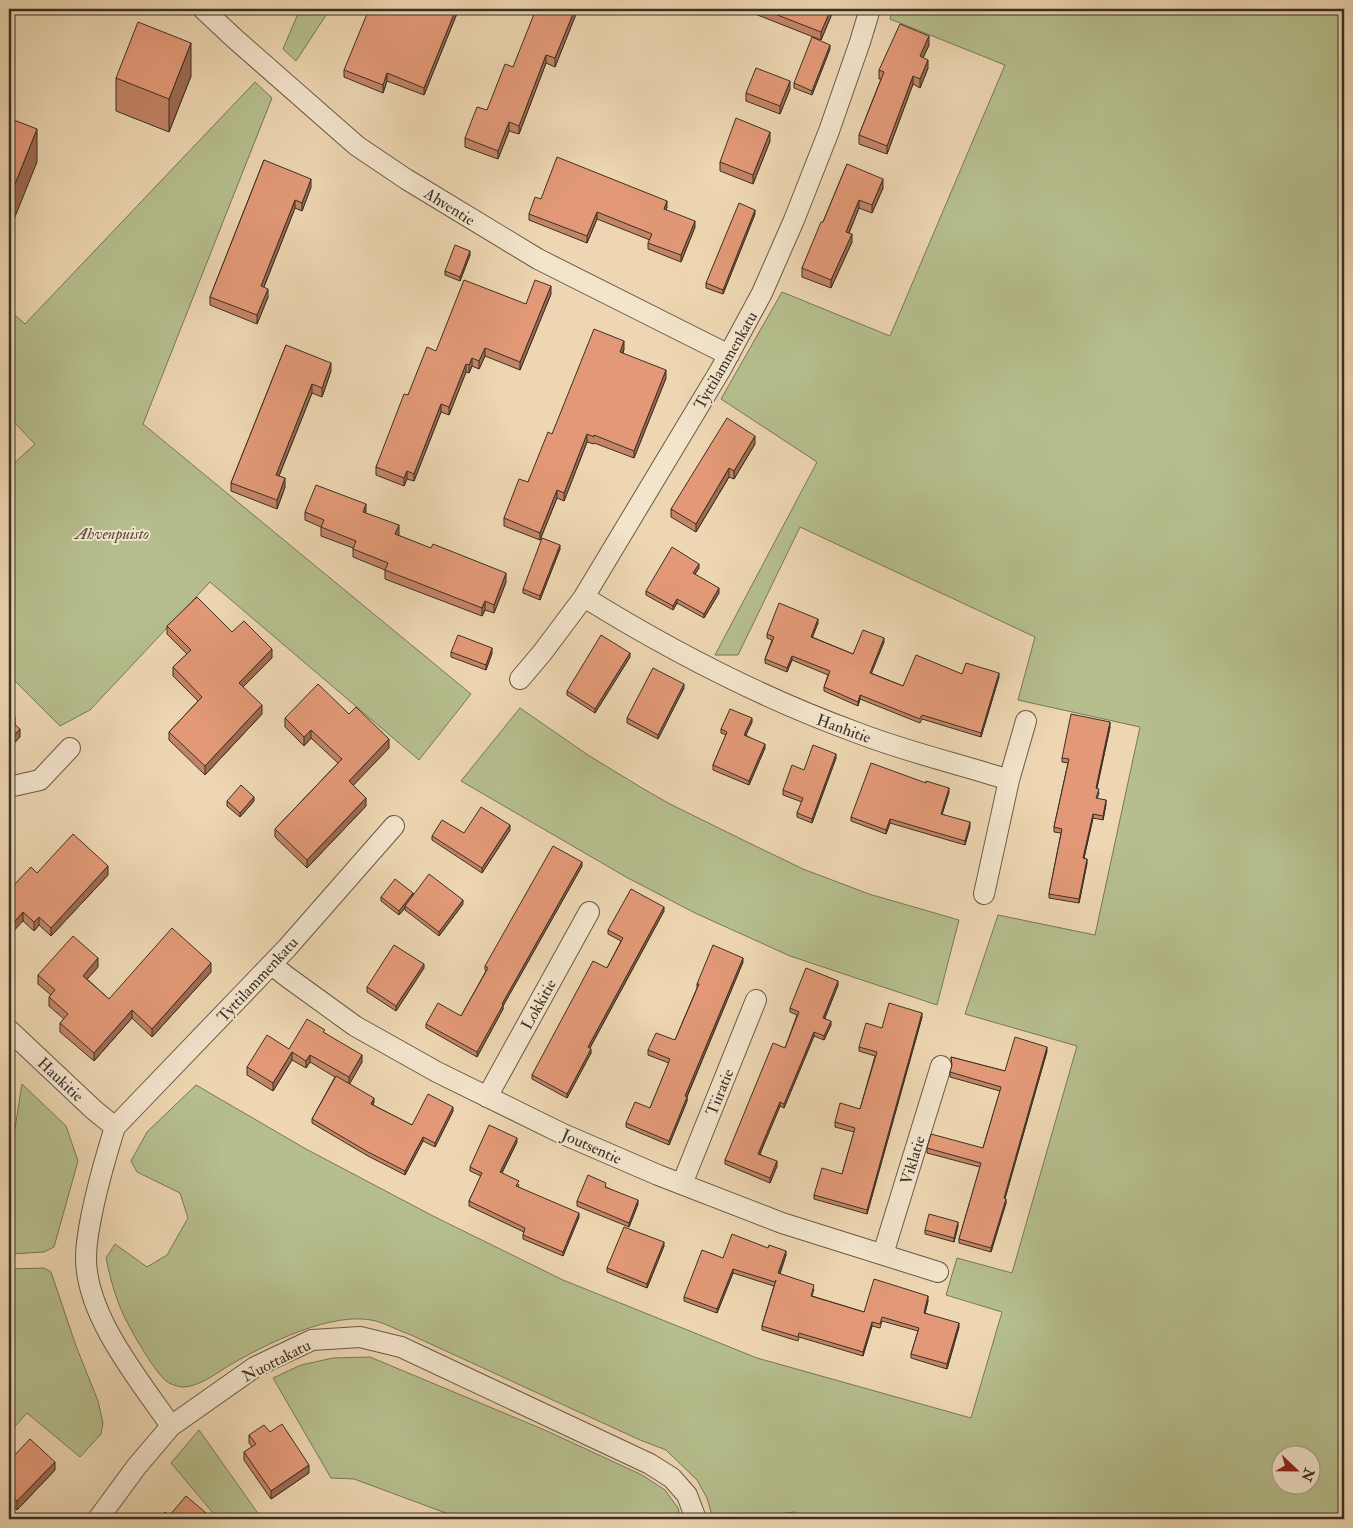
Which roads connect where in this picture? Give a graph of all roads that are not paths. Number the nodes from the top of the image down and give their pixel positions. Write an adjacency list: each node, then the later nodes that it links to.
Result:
1 (203, 9): 3 (street, Ahventie)
2 (870, 9): 3 (street, Tyttilammenkatu)
3 (729, 355): 4 (street, Tyttilammenkatu)
4 (584, 597): 5 (street, Tyttilammenkatu); 8 (street, Hanhitie)
5 (520, 679)
6 (1026, 721): 8 (street)
7 (70, 748): 9 (street)
8 (1010, 780): 11 (street)
9 (9, 786)
10 (394, 826): 13 (street, Tyttilammenkatu)
11 (984, 894)
12 (589, 912): 17 (street, Lokkitie)
13 (272, 965): 17 (street, Joutsentie); 18 (street, Tyttilammenkatu)
14 (756, 1000): 19 (street, Tiiratie)
15 (9, 1030): 18 (street, Haukitie)
16 (941, 1066): 20 (street, Viklatie)
17 (487, 1097): 19 (street, Joutsentie)
18 (115, 1127): 22 (street)
19 (682, 1184): 20 (street, Joutsentie)
20 (883, 1254): 21 (street, Joutsentie)
21 (938, 1272)
22 (171, 1426): 23 (street, Nuottakatu); 24 (street, Nuottakatu)
23 (98, 1519)
24 (696, 1519)

